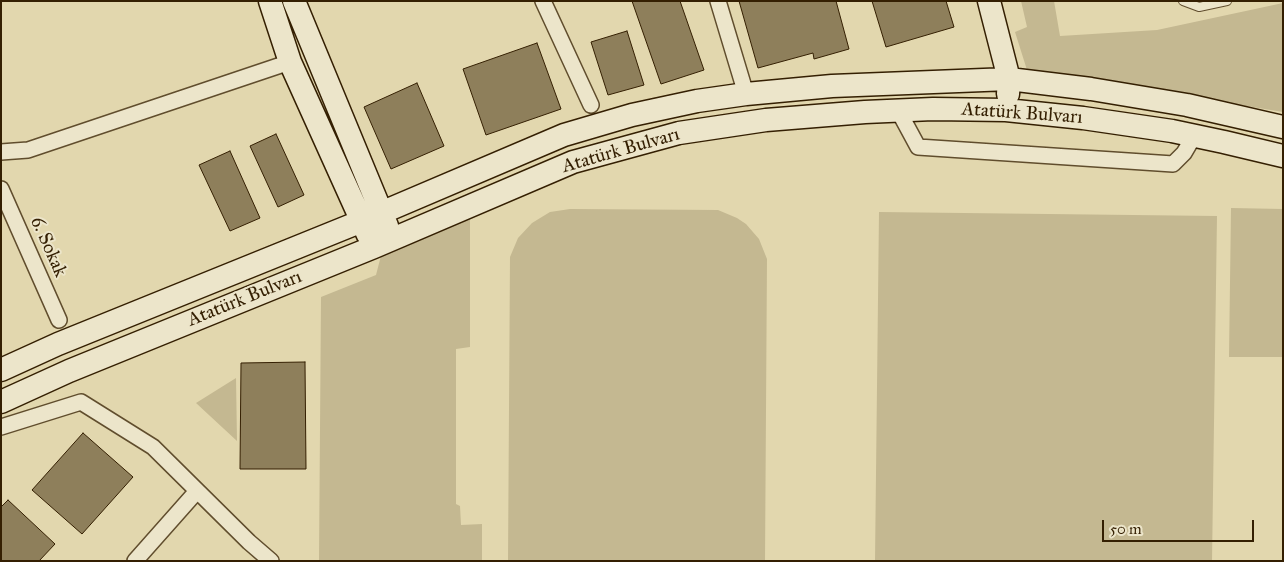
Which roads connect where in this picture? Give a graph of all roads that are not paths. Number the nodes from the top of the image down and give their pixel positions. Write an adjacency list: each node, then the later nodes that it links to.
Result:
1 (270, 1): 8 (street)
2 (294, 1): 19 (street)
3 (543, 1): 11 (street)
4 (718, 1): 10 (street)
5 (989, 1): 9 (street)
6 (1183, 1): 7 (lane)
7 (1227, 1)
8 (290, 62): 16 (street); 19 (street)
9 (1009, 79): 10 (street, Atatürk Bulvarı); 13 (street); 14 (street, Atatürk Bulvarı)
10 (746, 94): 19 (street, Atatürk Bulvarı)
11 (591, 105)
12 (898, 110): 13 (street, Atatürk Bulvarı); 15 (street); 20 (street, Atatürk Bulvarı)
13 (1006, 110): 15 (street, Atatürk Bulvarı)
14 (1283, 127)
15 (1194, 136): 17 (street, Atatürk Bulvarı)
16 (1, 152)
17 (1283, 156)
18 (1, 190): 21 (street, 6. Sokak)
19 (372, 216): 20 (street); 22 (street, Atatürk Bulvarı)
20 (383, 243): 23 (street, Atatürk Bulvarı)
21 (59, 320)
22 (1, 370)
23 (1, 402)
24 (1, 426): 25 (street)
25 (197, 491): 26 (street); 27 (street)
26 (135, 561)
27 (271, 561)

